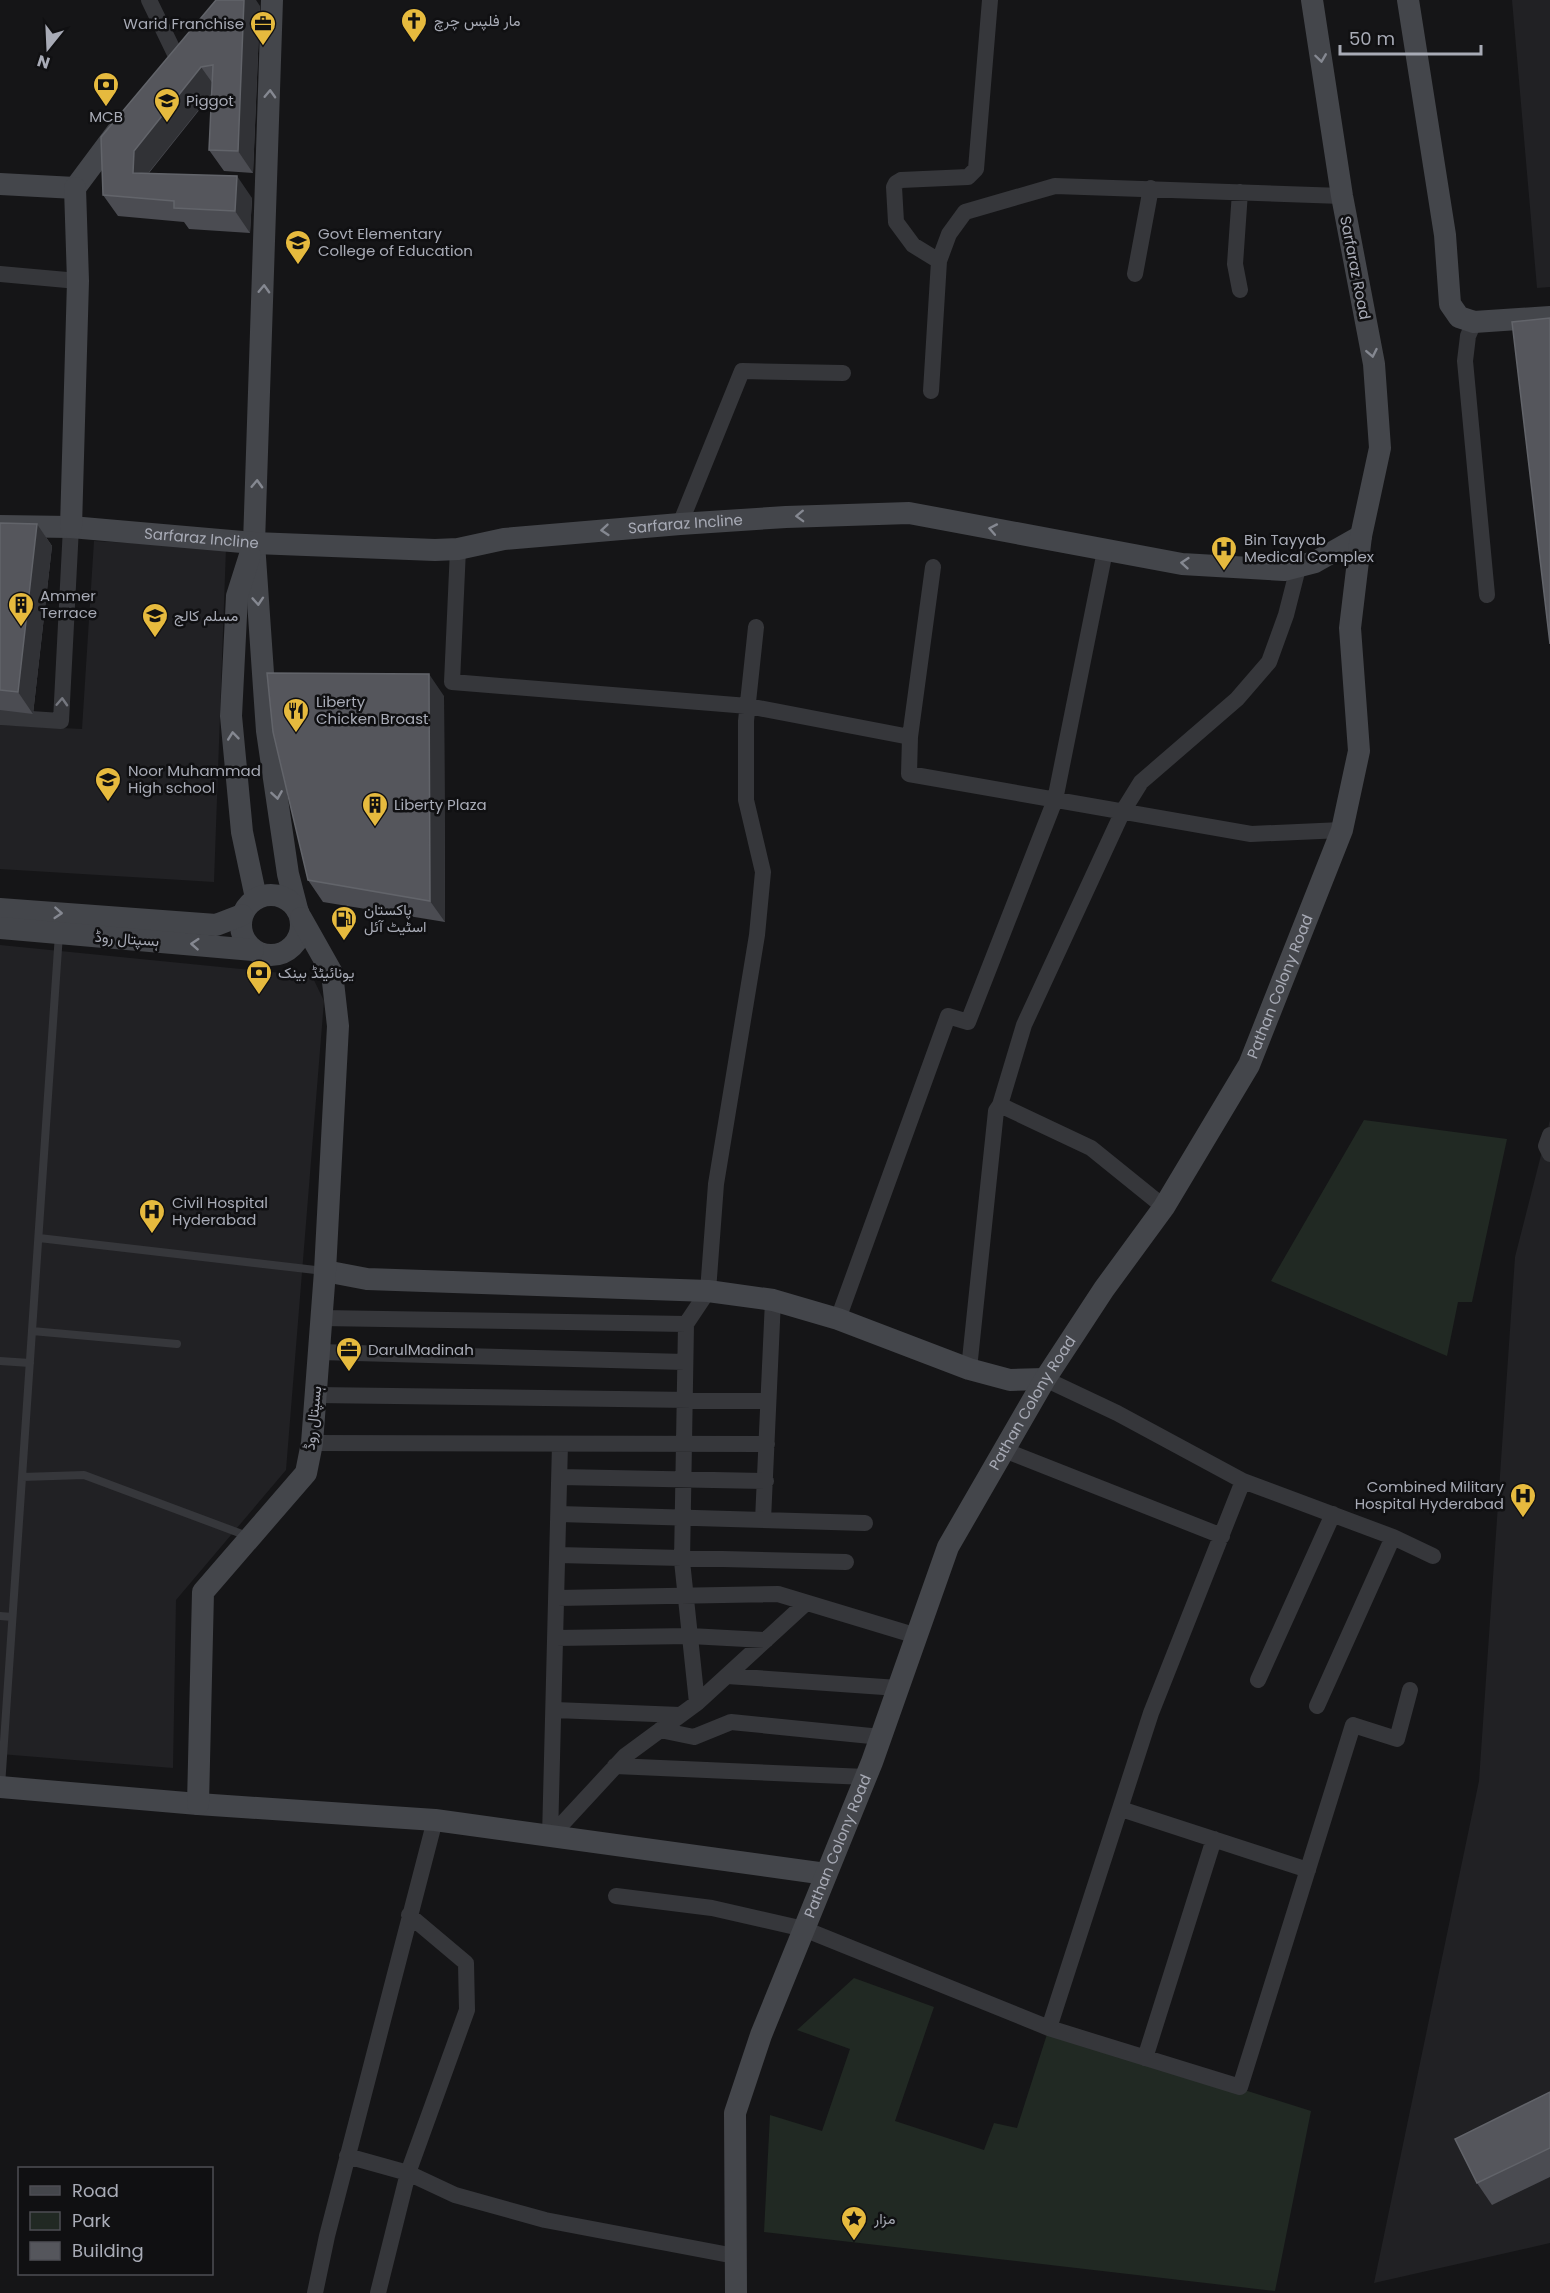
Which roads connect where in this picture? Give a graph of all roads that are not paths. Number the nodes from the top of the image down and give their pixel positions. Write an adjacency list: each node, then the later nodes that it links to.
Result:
1 (149, 0): 7 (street)
2 (272, 0): 28 (street, one-way to 2)
3 (990, 0): 15 (street)
4 (1312, 0): 14 (street, Sarfaraz Road, one-way to 14)
5 (1408, 0): 21 (street)
6 (191, 36): 7 (street)
7 (175, 54): 8 (street)
8 (161, 73)
9 (132, 112): 11 (street)
10 (0, 184): 11 (street)
11 (75, 188): 18 (street)
12 (1150, 188): 13 (street); 15 (street); 17 (street)
13 (1240, 192): 14 (street); 19 (street)
14 (1342, 196): 27 (street, Sarfaraz Road, one-way to 27)
15 (939, 261): 23 (street)
16 (0, 274): 18 (street)
17 (1135, 274)
18 (78, 281): 26 (street)
19 (1240, 290)
20 (1550, 317): 21 (street)
21 (1474, 322): 33 (street)
22 (843, 373): 24 (street)
23 (931, 391)
24 (680, 524): 29 (street, Sarfaraz Incline, one-way to 29); 30 (street, Sarfaraz Incline, one-way to 24)
25 (0, 526): 26 (street, Sarfaraz Incline)
26 (72, 527): 28 (street, Sarfaraz Incline); 36 (street, one-way to 26)
27 (1361, 536): 32 (street, Sarfaraz Incline); 40 (street, Pathan Colony Road)
28 (254, 543): 29 (street, Sarfaraz Incline); 41 (street, one-way to 28); 43 (street, ہسپتال روڈ, one-way to 43)
29 (458, 549): 35 (street)
30 (1105, 551): 32 (street, Sarfaraz Incline, one-way to 30); 38 (street)
31 (933, 567): 37 (street)
32 (1298, 568): 39 (street)
33 (1487, 595)
34 (756, 627): 35 (street)
35 (747, 706): 37 (street); 56 (street)
36 (0, 717)
37 (910, 736): 38 (street)
38 (1055, 800): 39 (street); 59 (street)
39 (1123, 811): 40 (street); 50 (street)
40 (1342, 830): 53 (street, Pathan Colony Road)
41 (256, 898): 43 (street); 44 (street)
42 (0, 909): 44 (street, ہسپتال روڈ, one-way to 44)
43 (299, 913): 48 (street); 49 (street, ہسپتال روڈ)
44 (242, 915): 47 (street)
45 (0, 928): 46 (street, ہسپتال روڈ)
46 (60, 933): 47 (street, ہسپتال روڈ, one-way to 46); 54 (lane)
47 (253, 950): 48 (street)
48 (284, 952): 49 (street, ہسپتال روڈ)
49 (336, 994): 55 (street, ہسپتال روڈ)
50 (1000, 1105): 53 (street); 67 (street)
51 (1550, 1135): 52 (street)
52 (1550, 1154)
53 (1164, 1207): 68 (street, Pathan Colony Road)
54 (39, 1238): 55 (lane); 61 (lane)
55 (325, 1271): 56 (street); 58 (street, ہسپتال روڈ)
56 (708, 1291): 57 (street); 60 (street)
57 (773, 1300): 59 (street); 71 (street)
58 (321, 1318): 60 (street); 63 (street, ہسپتال روڈ)
59 (838, 1319): 67 (street)
60 (686, 1324): 65 (street)
61 (32, 1331): 62 (lane); 66 (lane)
62 (177, 1344)
63 (319, 1352): 65 (street); 69 (street, ہسپتال روڈ)
64 (0, 1361): 66 (lane)
65 (685, 1362): 70 (street)
66 (30, 1364): 77 (lane)
67 (969, 1369): 68 (street)
68 (1045, 1379): 76 (street, Pathan Colony Road); 81 (street)
69 (316, 1395): 70 (street); 72 (street, ہسپتال روڈ)
70 (685, 1400): 71 (street); 74 (street)
71 (768, 1401): 75 (street)
72 (312, 1443): 73 (street); 88 (street, ہسپتال روڈ)
73 (560, 1444): 74 (street); 78 (street)
74 (684, 1444): 75 (street); 79 (street)
75 (767, 1444): 80 (street)
76 (1004, 1450): 87 (street); 100 (street, Pathan Colony Road)
77 (22, 1477): 88 (lane); 98 (lane)
78 (560, 1477): 79 (street); 82 (street)
79 (683, 1480): 80 (street); 84 (street)
80 (766, 1481): 85 (street)
81 (1243, 1481): 83 (street); 87 (street)
82 (559, 1514): 84 (street); 90 (street)
83 (1333, 1514): 89 (street); 104 (street)
84 (683, 1518): 85 (street); 92 (street)
85 (764, 1520): 86 (street)
86 (865, 1523)
87 (1222, 1536): 117 (street)
88 (250, 1537): 116 (street, ہسپتال روڈ)
89 (1393, 1537): 91 (street); 108 (street)
90 (558, 1555): 92 (street); 95 (street)
91 (1433, 1556)
92 (682, 1558): 93 (street); 94 (street)
93 (846, 1562)
94 (686, 1596): 95 (street); 96 (street); 99 (street)
95 (557, 1598): 101 (street)
96 (806, 1603): 100 (street); 102 (street)
97 (0, 1616): 98 (lane)
98 (12, 1617): 115 (lane)
99 (690, 1636): 101 (street); 102 (street); 107 (street)
100 (917, 1636): 105 (street, Pathan Colony Road)
101 (556, 1638): 109 (street)
102 (766, 1640): 103 (street)
103 (727, 1676): 105 (street); 107 (street)
104 (1258, 1680)
105 (898, 1688): 112 (street, Pathan Colony Road)
106 (1410, 1690): 121 (street)
107 (698, 1703): 110 (street)
108 (1317, 1706)
109 (555, 1710): 110 (street); 119 (street)
110 (680, 1715): 111 (street)
111 (660, 1730): 112 (street); 113 (street)
112 (881, 1737): 114 (street, Pathan Colony Road)
113 (615, 1766): 114 (street); 119 (street)
114 (866, 1777): 122 (street, Pathan Colony Road)
115 (0, 1787): 116 (street)
116 (198, 1804): 118 (street)
117 (1120, 1809): 120 (street); 126 (street)
118 (435, 1820): 119 (street); 124 (street)
119 (550, 1837): 122 (street)
120 (1214, 1839): 121 (street); 127 (street)
121 (1308, 1870): 127 (street)
122 (826, 1874): 125 (street, Pathan Colony Road)
123 (616, 1896): 125 (street)
124 (409, 1915): 128 (street); 129 (street)
125 (804, 1929): 126 (street); 130 (street, Pathan Colony Road)
126 (1049, 2028): 127 (street)
127 (1145, 2058)
128 (347, 2156): 129 (street); 131 (street)
129 (408, 2173): 130 (street); 132 (street)
130 (735, 2256): 133 (street, Pathan Colony Road)
131 (315, 2293)
132 (378, 2293)
133 (736, 2293)

